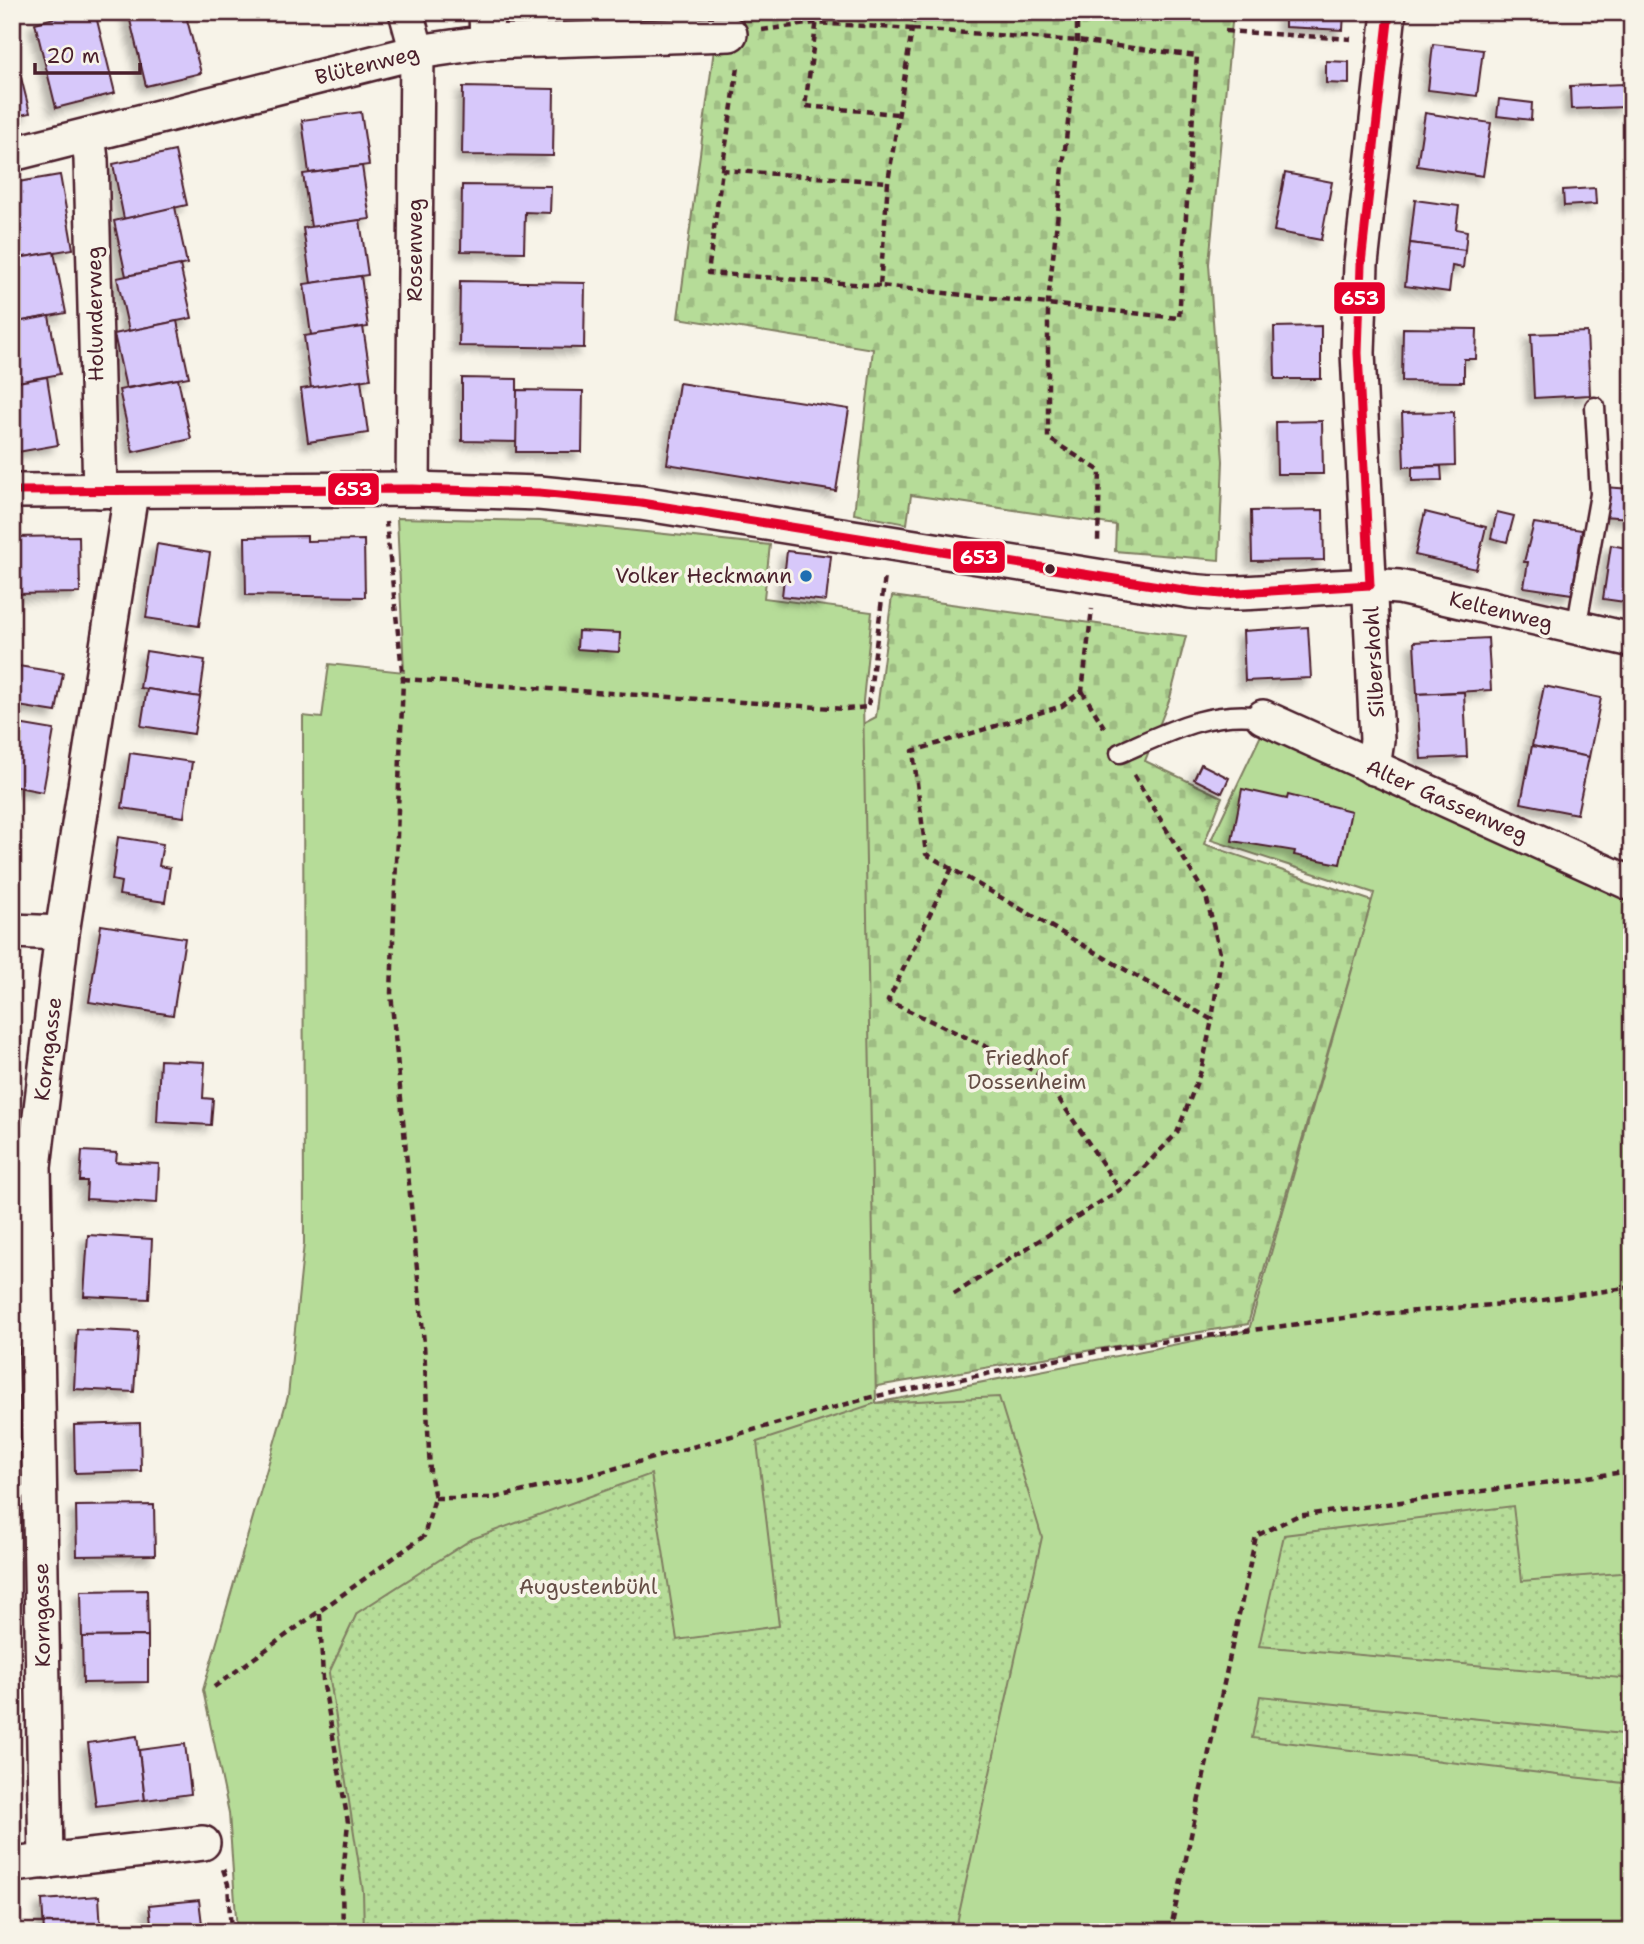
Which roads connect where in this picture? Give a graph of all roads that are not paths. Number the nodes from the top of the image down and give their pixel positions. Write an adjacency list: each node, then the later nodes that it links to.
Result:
1 (407, 12): 5 (street, Rosenweg)
2 (486, 27): 4 (street, Blütenweg); 5 (street, Blütenweg)
3 (1388, 27): 12 (street, Silbershohl)
4 (737, 34)
5 (416, 51): 6 (street, Blütenweg); 9 (street, Rosenweg)
6 (88, 136): 7 (street, Blütenweg); 11 (street, Holunderweg)
7 (12, 154)
8 (1595, 407): 13 (lane)
9 (398, 490): 11 (street, Keltenweg); 12 (street, Keltenweg)
10 (12, 491): 11 (street, Keltenweg)
11 (115, 492): 20 (street, Korngasse)
12 (1370, 584): 13 (street, Keltenweg); 17 (street, Silbershohl)
13 (1576, 629): 14 (street, Keltenweg)
14 (1632, 640)
15 (1264, 717): 16 (lane); 17 (street, Alter Gassenweg)
16 (1120, 753)
17 (1373, 768): 18 (street, Alter Gassenweg)
18 (1632, 884)
19 (12, 932): 20 (street)
20 (62, 933): 22 (street, Korngasse)
21 (203, 1843): 22 (street)
22 (47, 1862): 23 (street)
23 (12, 1866)

